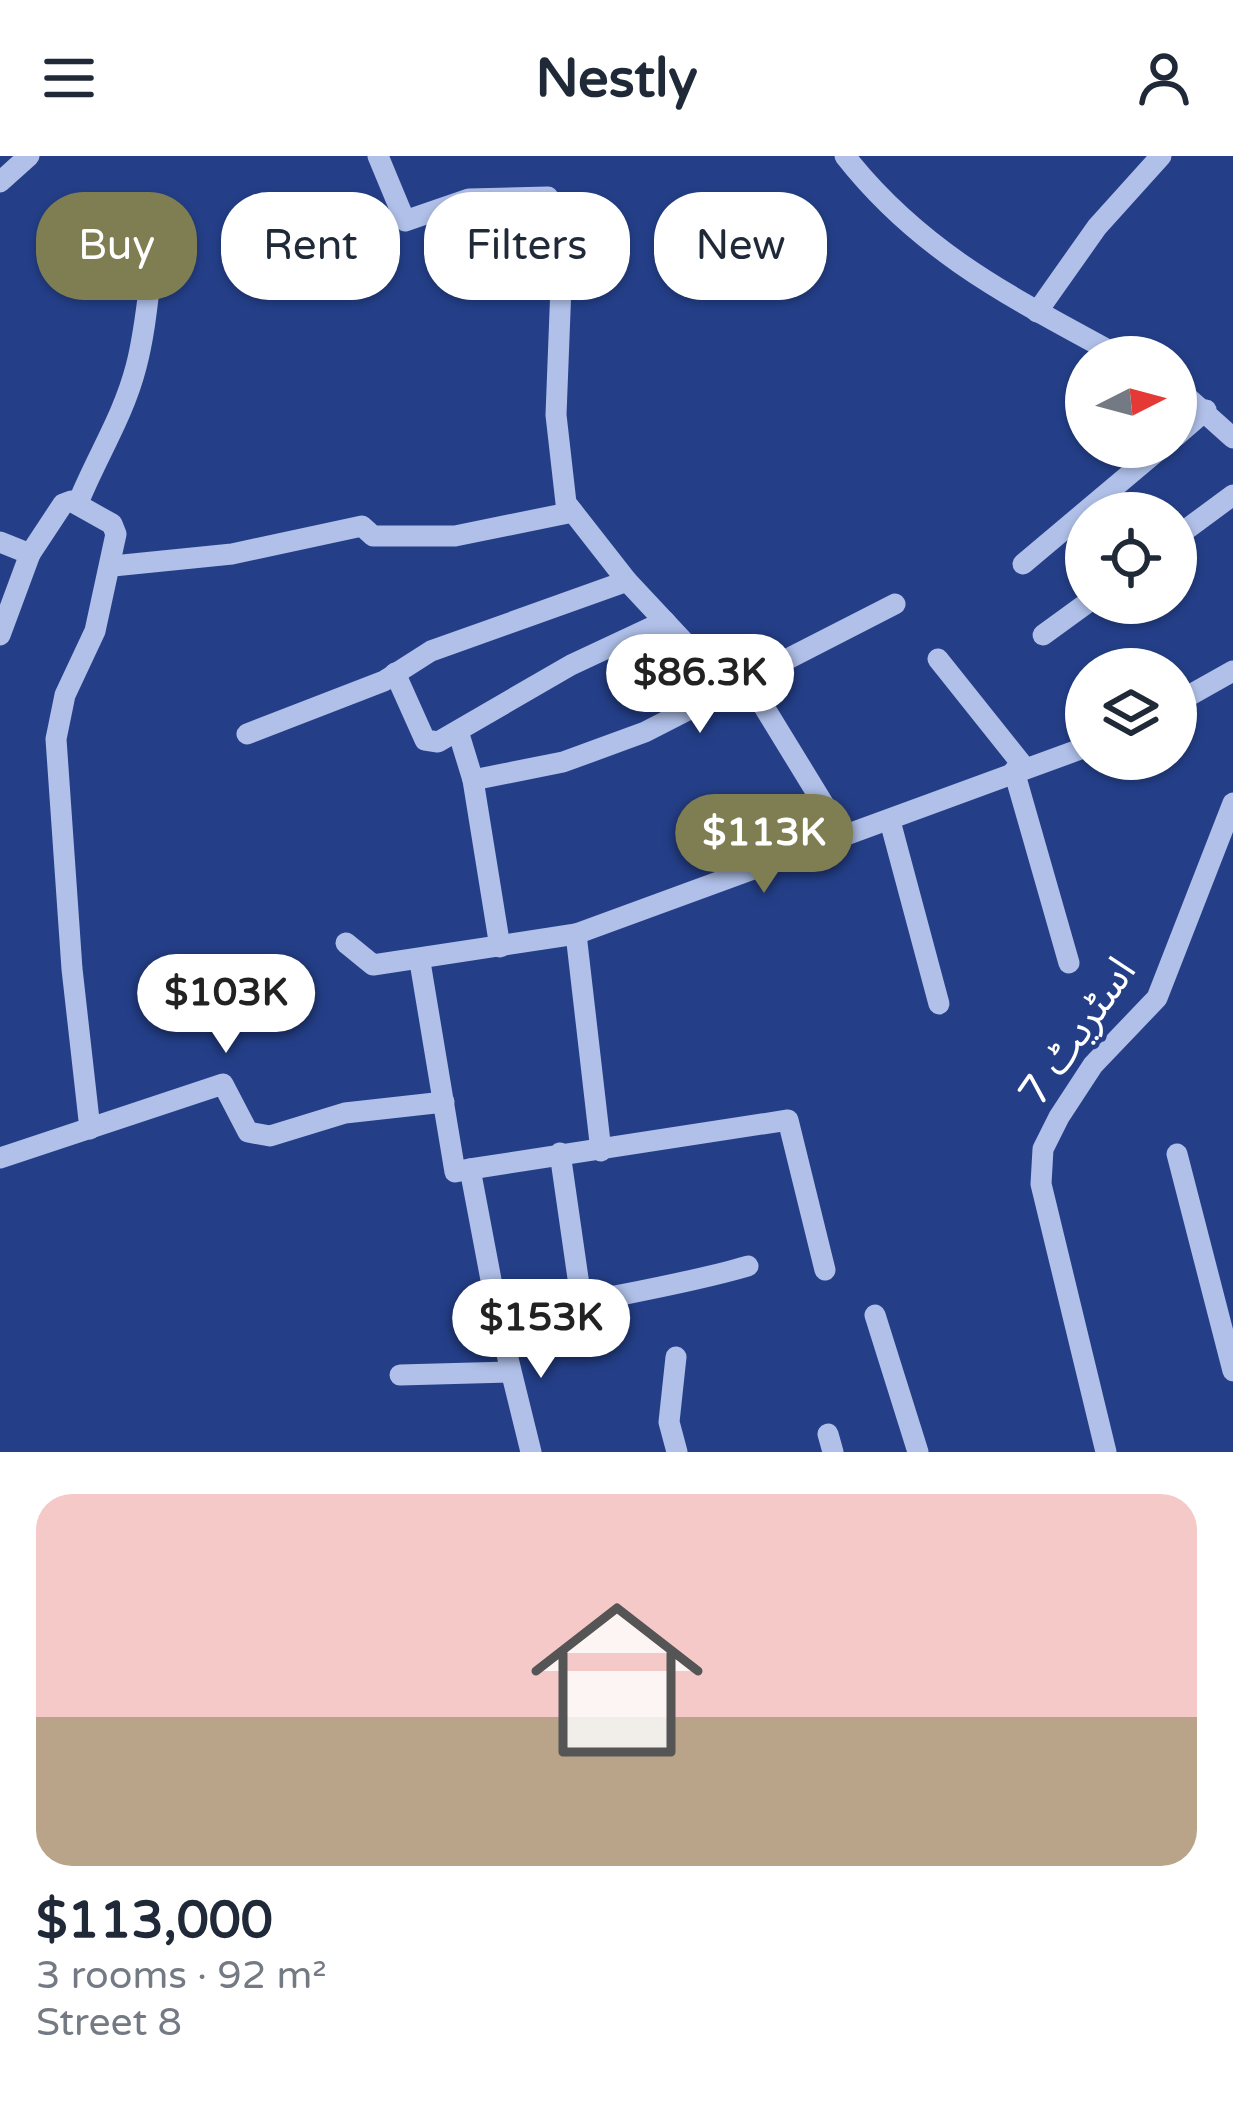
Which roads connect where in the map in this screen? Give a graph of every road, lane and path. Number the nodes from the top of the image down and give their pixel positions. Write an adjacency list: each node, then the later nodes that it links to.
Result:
1 (378, 156): 14 (street)
2 (845, 156): 5 (street)
3 (1161, 156): 5 (street)
4 (146, 300): 13 (street)
5 (1037, 312): 6 (street)
6 (1082, 336)
7 (1197, 403): 8 (street)
8 (1207, 410): 9 (street); 10 (street)
9 (1197, 418)
10 (1233, 438)
11 (1137, 468): 18 (street)
12 (1233, 495): 15 (street)
13 (78, 503): 17 (street); 19 (street)
14 (573, 512): 19 (street); 20 (street)
15 (1197, 522)
16 (0, 542): 17 (street)
17 (30, 554): 24 (street)
18 (1023, 564)
19 (113, 566): 46 (street)
20 (627, 581): 23 (street); 28 (street)
21 (896, 604): 29 (street)
22 (1065, 619): 25 (street)
23 (665, 621): 29 (street); 31 (street)
24 (0, 635)
25 (1043, 635)
26 (938, 659): 34 (street)
27 (1233, 671): 30 (street)
28 (394, 673): 31 (street); 32 (street)
29 (737, 684): 35 (street); 38 (street)
30 (1197, 691)
31 (458, 731): 35 (street)
32 (247, 734)
33 (1065, 754): 34 (street)
34 (1020, 770): 37 (street); 43 (street)
35 (473, 780): 41 (street)
36 (1233, 802): 64 (street, اسٹریٹ 7)
37 (890, 821): 38 (street); 44 (street)
38 (843, 836): 39 (street)
39 (576, 934): 41 (street); 47 (street)
40 (346, 943): 42 (street)
41 (500, 947): 42 (street)
42 (420, 962): 45 (street)
43 (1069, 963)
44 (939, 1004)
45 (444, 1102): 46 (street); 51 (street)
46 (91, 1129): 50 (street)
47 (601, 1151): 48 (street); 53 (street)
48 (560, 1153): 51 (street); 54 (street)
49 (1177, 1154): 58 (street)
50 (0, 1158)
51 (470, 1169): 56 (street)
52 (748, 1266): 54 (street)
53 (825, 1270)
54 (581, 1299): 56 (street)
55 (874, 1316): 63 (street)
56 (499, 1322): 59 (street)
57 (676, 1357): 62 (street)
58 (1233, 1371)
59 (509, 1372): 60 (street); 61 (street)
60 (400, 1375)
61 (530, 1452)
62 (677, 1452)
63 (918, 1452)
64 (1106, 1452)

